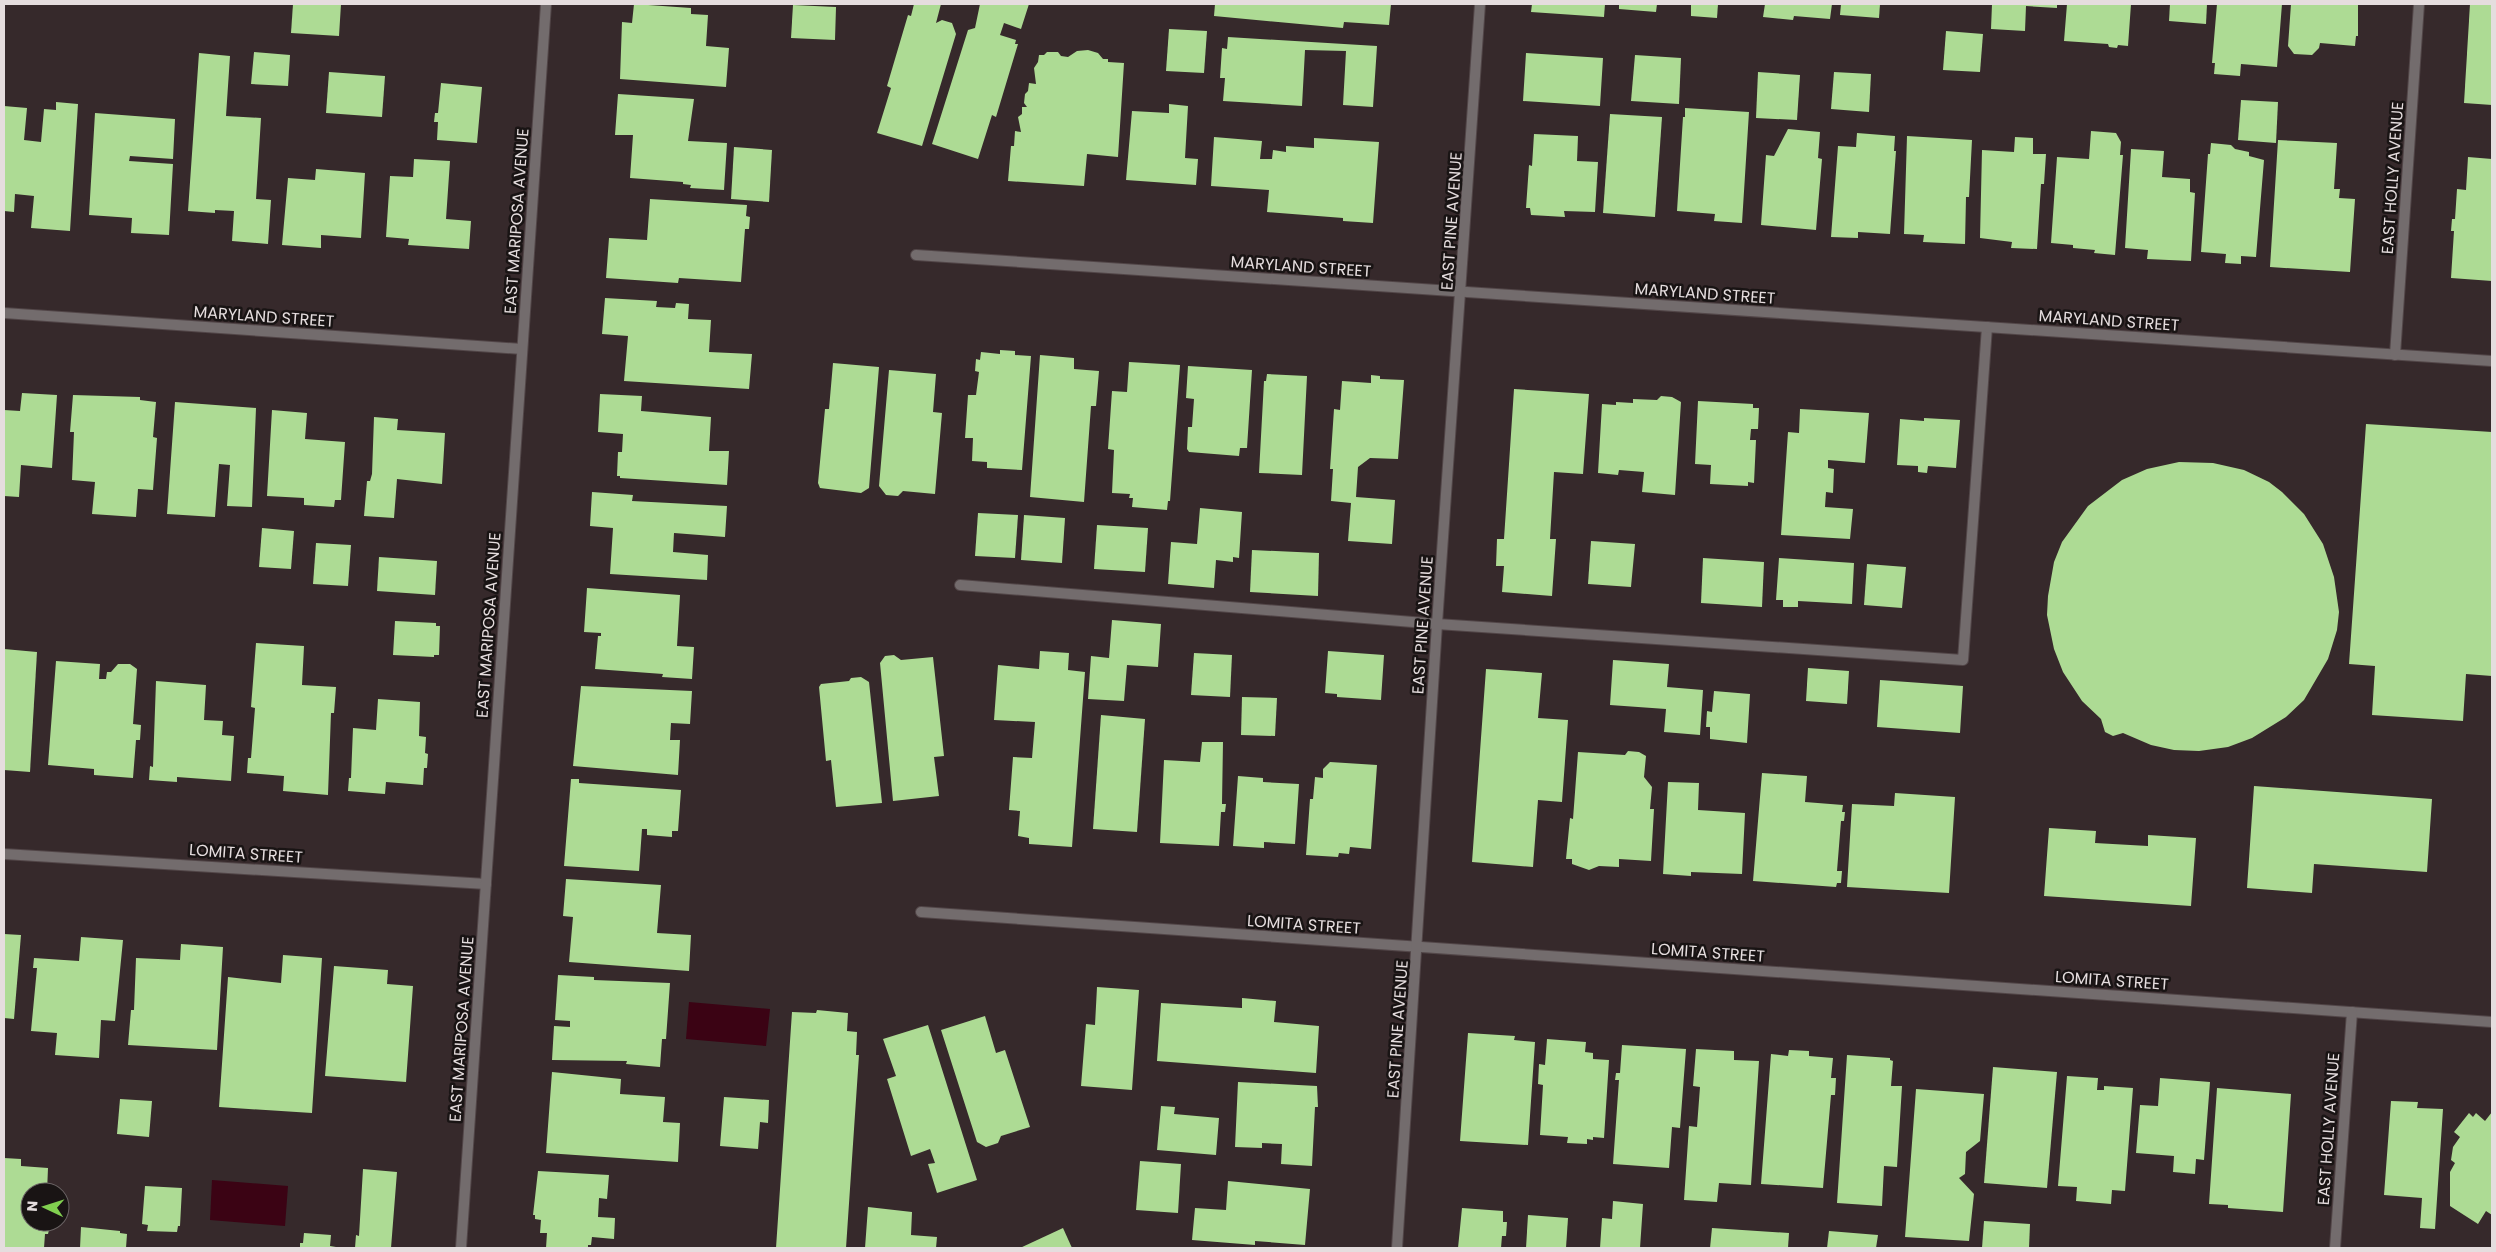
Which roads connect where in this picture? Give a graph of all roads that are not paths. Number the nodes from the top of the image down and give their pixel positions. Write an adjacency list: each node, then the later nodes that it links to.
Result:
1 (546, 4): 8 (street, EAST MARIPOSA AVENUE)
2 (1480, 4): 5 (street, EAST PINE AVENUE)
3 (2420, 4): 9 (street, EAST HOLLY AVENUE)
4 (916, 255): 5 (street, MARYLAND STREET)
5 (1461, 292): 7 (street, MARYLAND STREET); 12 (street, EAST PINE AVENUE)
6 (4, 313): 8 (street, MARYLAND STREET)
7 (1987, 327): 9 (street, MARYLAND STREET); 12 (street)
8 (522, 349): 14 (street, EAST MARIPOSA AVENUE)
9 (2395, 354): 10 (street, MARYLAND STREET)
10 (2492, 361)
11 (960, 585): 12 (street)
12 (1436, 624): 16 (street, EAST PINE AVENUE)
13 (4, 854): 14 (street, LOMITA STREET)
14 (486, 884): 19 (street, EAST MARIPOSA AVENUE)
15 (921, 912): 16 (street, LOMITA STREET)
16 (1417, 947): 17 (street, LOMITA STREET); 20 (street, EAST PINE AVENUE)
17 (2352, 1012): 18 (street, LOMITA STREET); 21 (street, EAST HOLLY AVENUE)
18 (2492, 1022)
19 (460, 1248)
20 (1397, 1248)
21 (2335, 1248)

